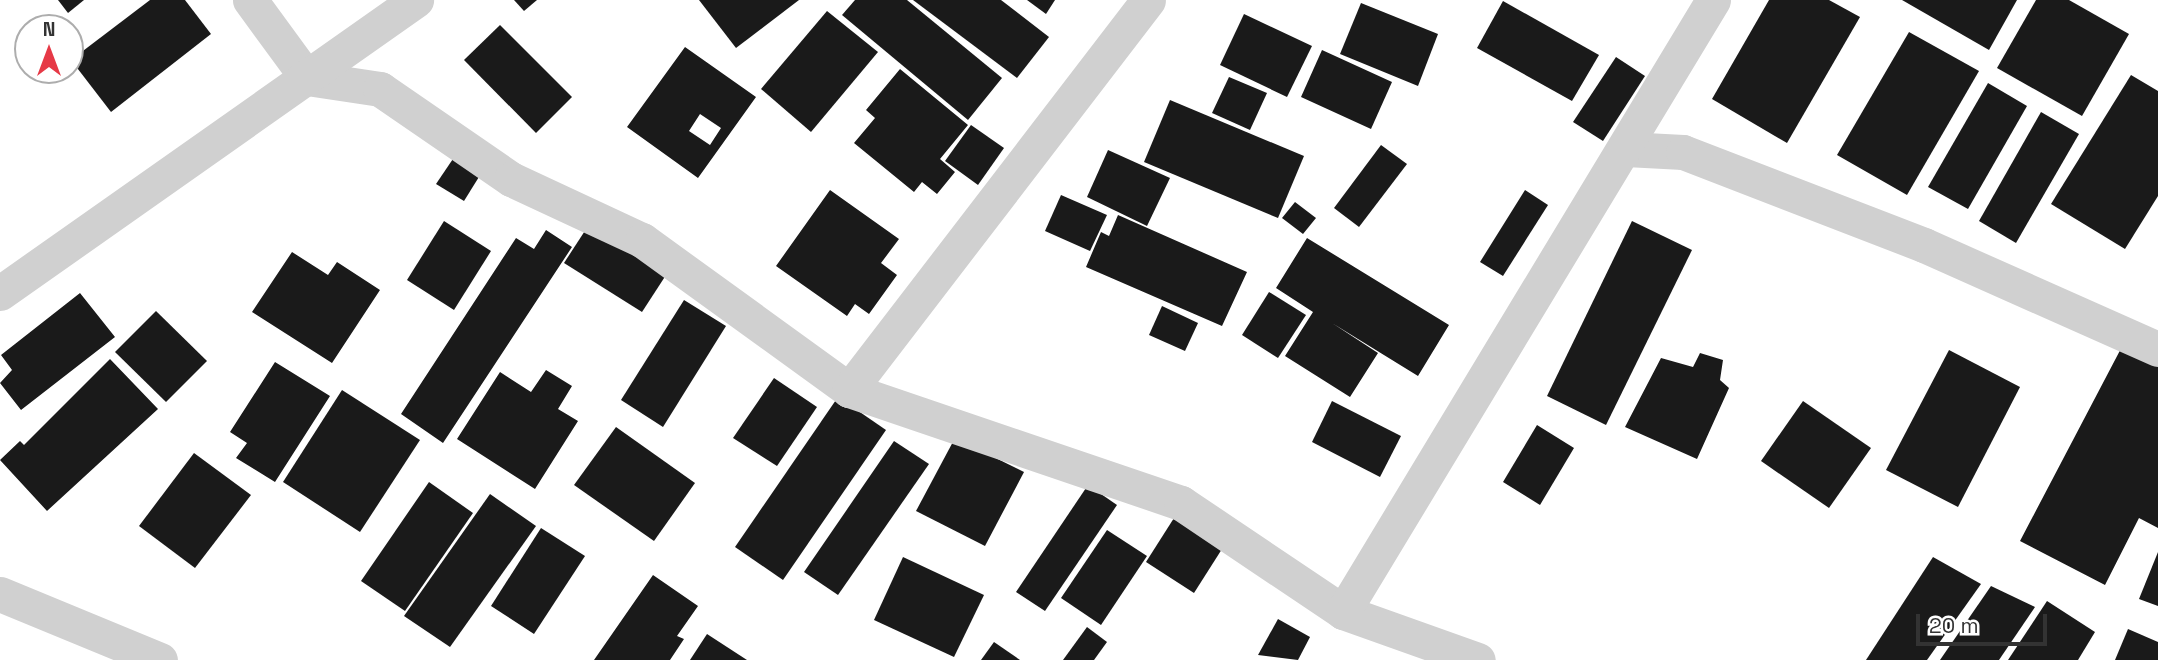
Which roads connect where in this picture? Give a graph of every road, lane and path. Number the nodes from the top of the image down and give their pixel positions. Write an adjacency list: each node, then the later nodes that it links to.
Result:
1 (250, 0): 5 (street)
2 (416, 0): 5 (street)
3 (1148, 0): 9 (street)
4 (1713, 0): 6 (street)
5 (307, 78): 7 (street); 9 (street)
6 (1626, 149): 8 (street); 11 (street)
7 (0, 293)
8 (2158, 349)
9 (849, 390): 11 (street)
10 (0, 594): 12 (street)
11 (1343, 612): 13 (street)
12 (160, 660)
13 (1478, 660)

